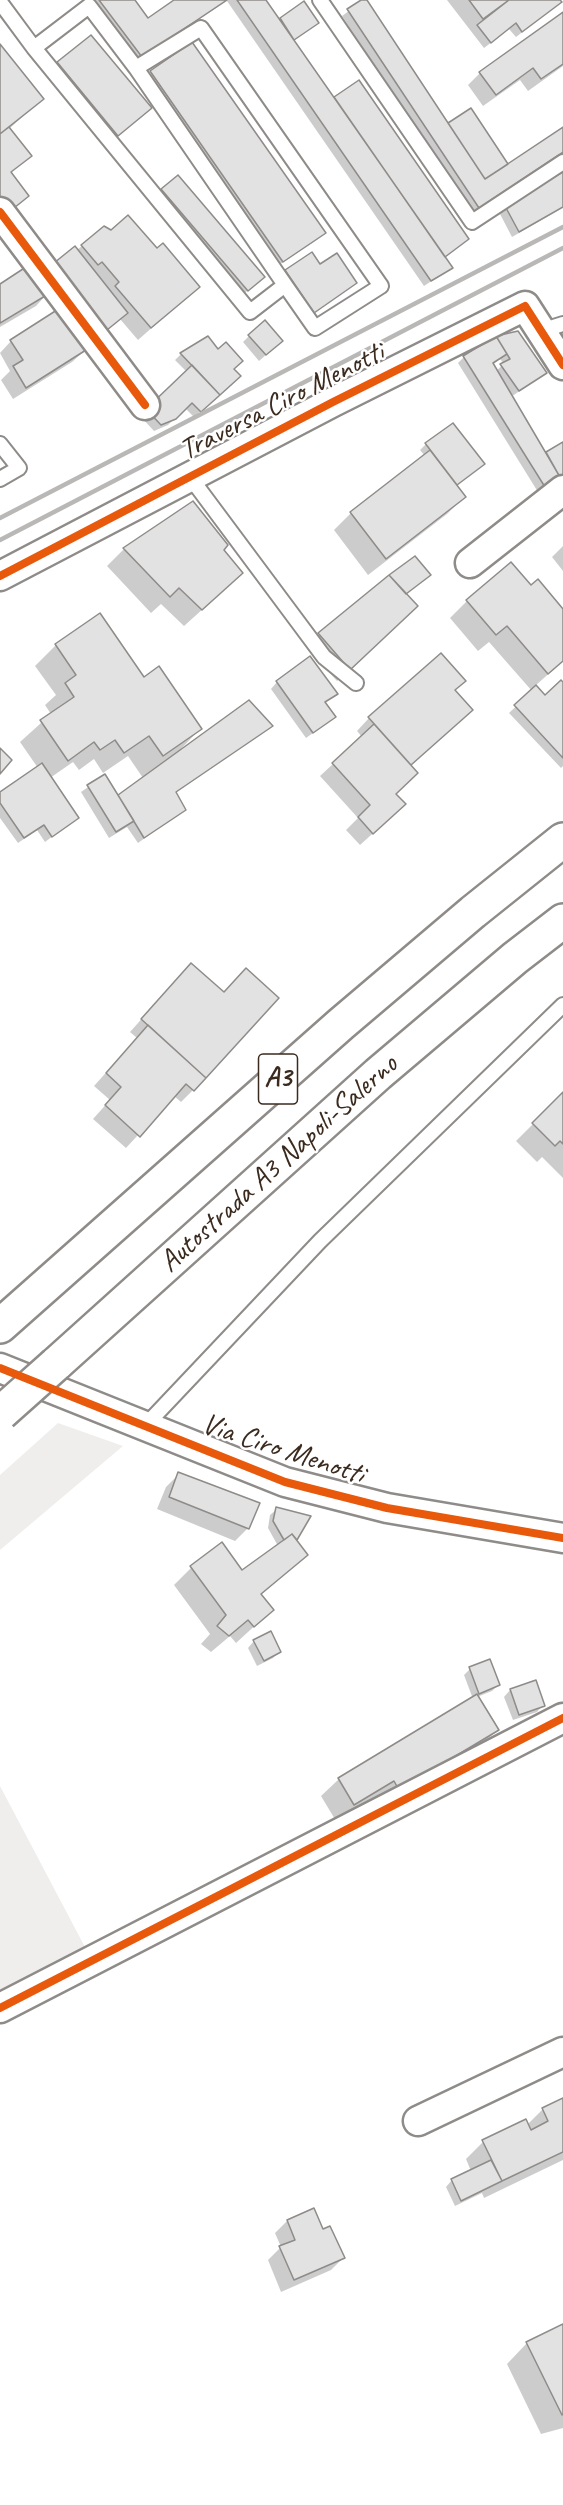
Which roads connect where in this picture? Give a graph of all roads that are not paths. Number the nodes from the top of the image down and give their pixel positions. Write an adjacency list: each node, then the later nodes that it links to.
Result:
1 (320, 0): 5 (lane)
2 (0, 2): 3 (lane)
3 (34, 48): 4 (lane); 7 (lane)
4 (136, 68): 7 (lane); 7 (lane)
5 (563, 162)
6 (0, 212): 10 (street)
7 (285, 285)
8 (552, 328): 9 (street, Traversa Ciro Menotti); 12 (street, Traversa Ciro Menotti)
9 (563, 365)
10 (145, 405)
11 (0, 444): 13 (lane)
12 (190, 477): 16 (street, Traversa Ciro Menotti); 17 (lane)
13 (0, 479)
14 (563, 490): 15 (street)
15 (470, 562)
16 (0, 576)
17 (356, 682)
18 (563, 840): 21 (highway, Autostrada A3 Napoli-Salerno / A3)
19 (563, 921): 23 (highway, Autostrada A3 Napoli-Salerno / A3, bridge)
20 (563, 1005): 24 (lane)
21 (0, 1326)
22 (0, 1368): 24 (street, Via Ciro Menotti)
23 (0, 1413)
24 (144, 1427): 25 (street, Via Ciro Menotti)
25 (563, 1538)
26 (563, 1718): 27 (street)
27 (0, 2008)
28 (563, 2052): 29 (street)
29 (418, 2121)

